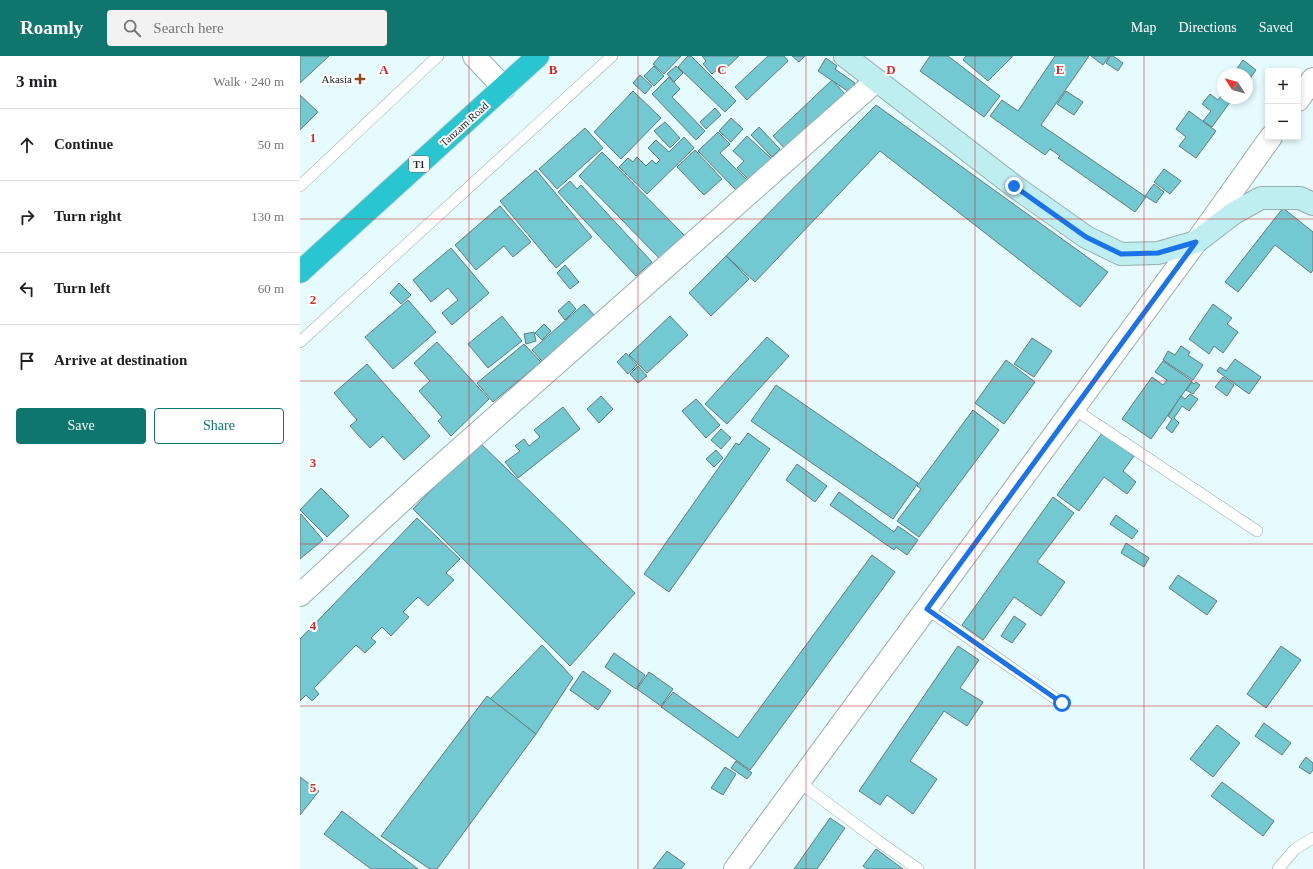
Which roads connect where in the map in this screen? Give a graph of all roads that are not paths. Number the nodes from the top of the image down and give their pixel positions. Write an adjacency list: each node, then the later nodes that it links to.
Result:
1 (438, 56): 11 (lane)
2 (474, 56): 8 (street)
3 (538, 56): 8 (highway, Tanzam Road / T1)
4 (612, 56): 15 (lane)
5 (845, 56): 7 (main road)
6 (1313, 79): 9 (street)
7 (876, 81): 13 (main road); 18 (street)
8 (504, 88): 14 (highway, Tanzam Road / T1)
9 (1301, 96)
10 (1269, 140): 13 (street)
11 (300, 186)
12 (1313, 204): 13 (main road)
13 (1196, 242): 16 (street)
14 (300, 272)
15 (300, 342)
16 (1074, 409): 17 (lane); 19 (street)
17 (1257, 531)
18 (300, 595)
19 (927, 609): 20 (lane); 21 (street)
20 (1062, 703)
21 (799, 782): 23 (street); 24 (lane)
22 (1313, 838): 25 (lane)
23 (735, 869)
24 (918, 869)
25 (1278, 869)

